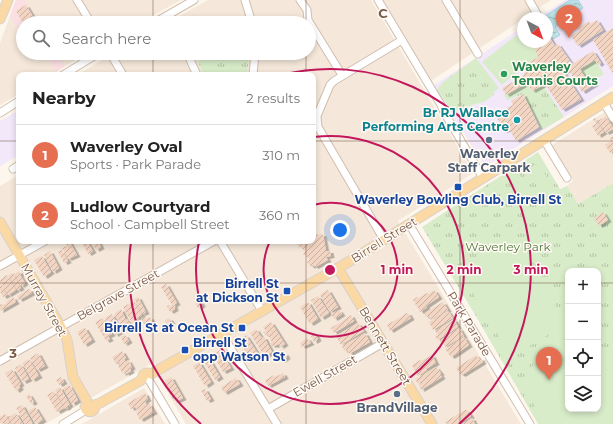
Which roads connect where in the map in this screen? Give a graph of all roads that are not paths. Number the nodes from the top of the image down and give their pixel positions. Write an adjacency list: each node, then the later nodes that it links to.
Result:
1 (8, 0): 14 (main road)
2 (77, 0): 10 (street)
3 (194, 0): 11 (street)
4 (245, 0): 12 (street)
5 (300, 0): 13 (street)
6 (378, 0): 16 (street)
7 (446, 0): 17 (street)
8 (529, 0): 9 (street)
9 (536, 12)
10 (87, 16)
11 (172, 16)
12 (250, 16)
13 (308, 16)
14 (0, 19)
15 (316, 33): 26 (street)
16 (402, 40): 26 (street); 33 (street)
17 (478, 54)
18 (88, 60): 22 (street)
19 (114, 60): 23 (street)
20 (190, 60): 24 (street)
21 (254, 60): 25 (street)
22 (68, 72)
23 (121, 72)
24 (196, 72)
25 (253, 72)
26 (342, 75): 37 (street)
27 (613, 97): 29 (main road, Birrell Street)
28 (16, 103): 30 (street)
29 (604, 103): 31 (street); 32 (main road, Birrell Street)
30 (0, 113)
31 (613, 118)
32 (544, 140): 33 (main road, Birrell Street); 34 (street)
33 (483, 178): 36 (main road, Birrell Street)
34 (567, 178)
35 (0, 222): 41 (main road, Murray Street)
36 (409, 224): 37 (main road, Birrell Street); 56 (street, Park Parade)
37 (384, 240): 43 (main road, Birrell Street)
38 (40, 244): 41 (street)
39 (209, 244): 45 (street, Belgrave Street)
40 (222, 244): 44 (street)
41 (20, 255): 42 (street); 45 (main road, Murray Street)
42 (0, 266)
43 (338, 268): 44 (main road, Birrell Street); 47 (main road, Bennett Street)
44 (262, 311): 46 (main road, Birrell Street)
45 (61, 327): 48 (street, Belgrave Street); 50 (main road, Murray Street)
46 (222, 334): 49 (main road, Birrell Street); 51 (street)
47 (383, 343): 51 (street, Ewell Street); 55 (main road, Bennett Street)
48 (0, 361)
49 (148, 377): 50 (main road, Birrell Street); 53 (street)
50 (90, 406): 52 (street, Birrell Street)
51 (268, 409): 54 (street)
52 (68, 423)
53 (175, 424)
54 (277, 424)
55 (432, 424)
56 (530, 424)

